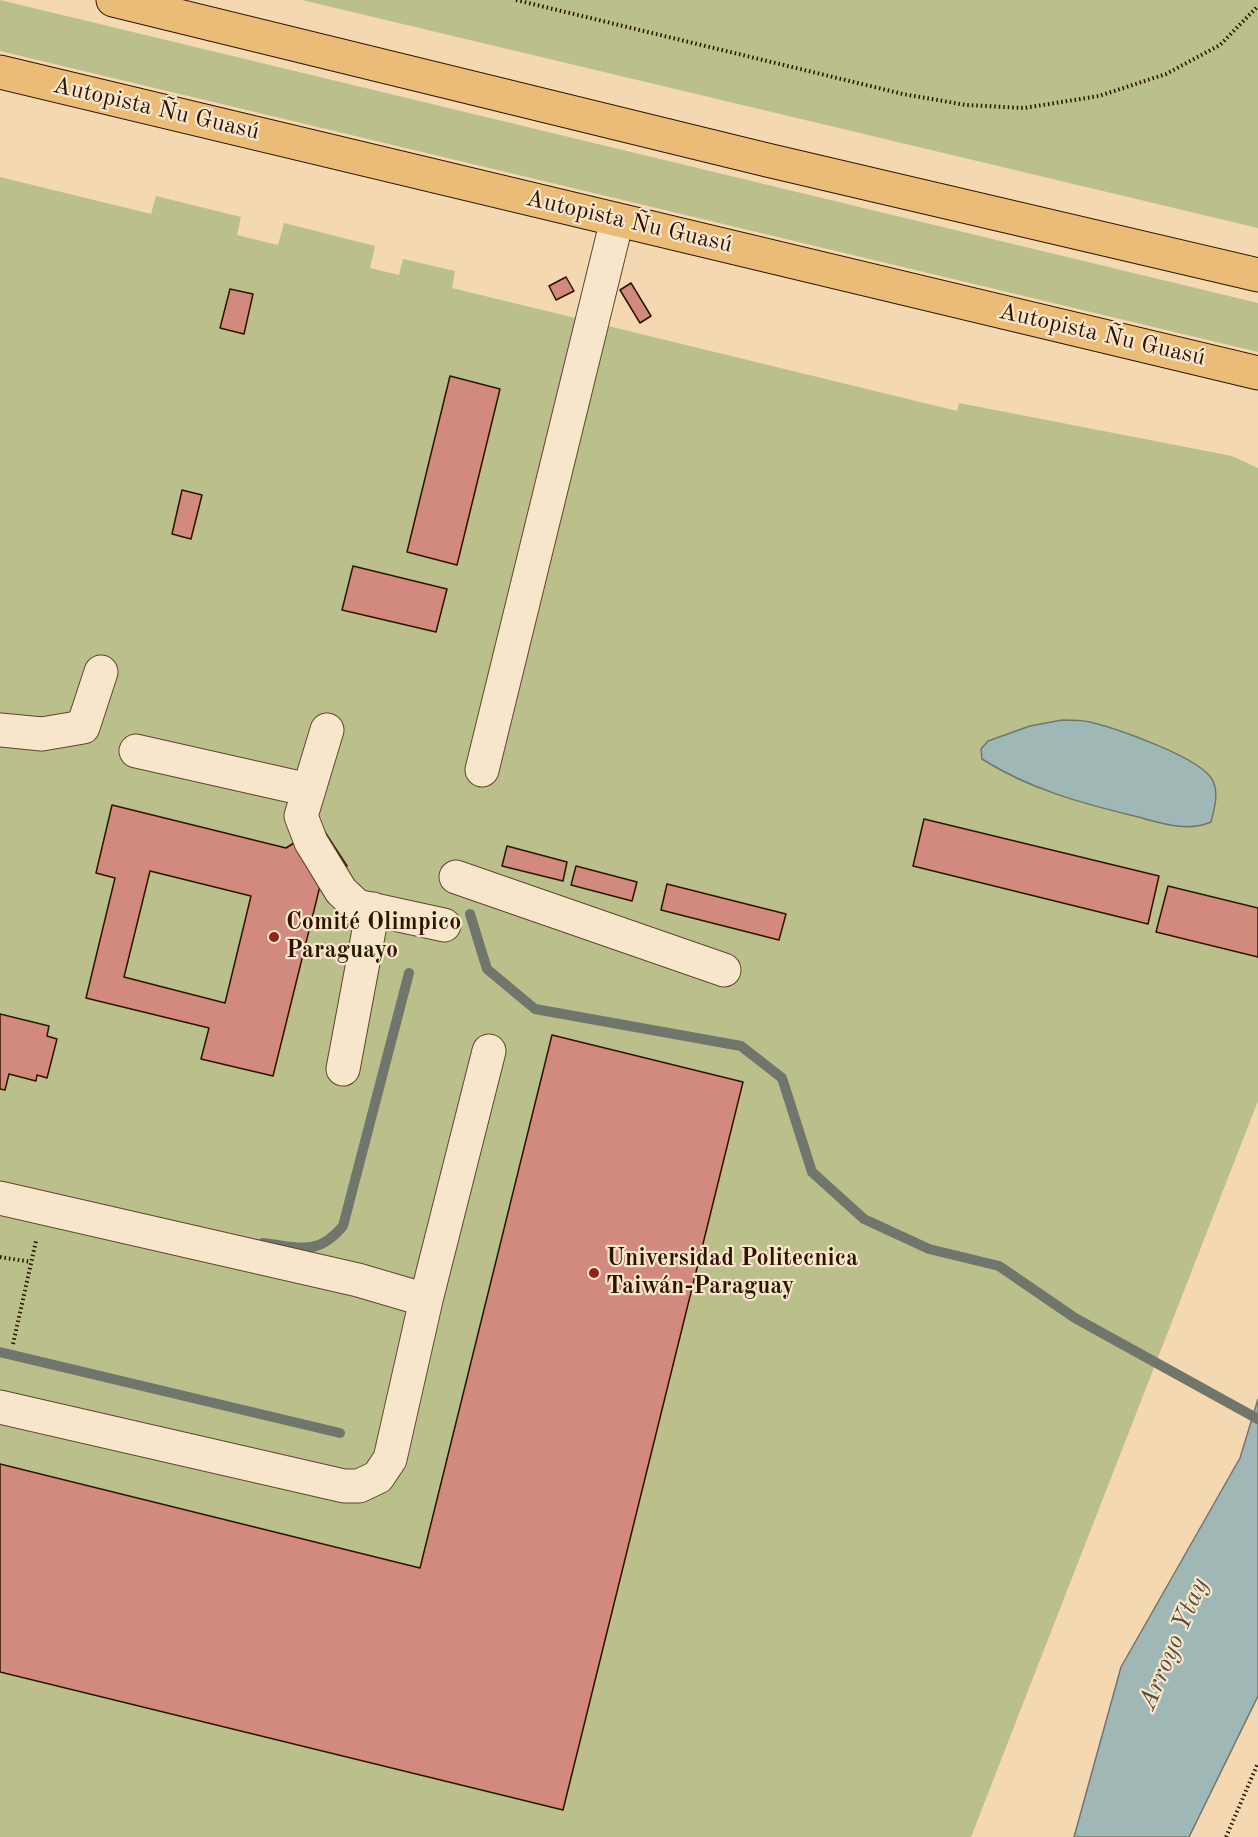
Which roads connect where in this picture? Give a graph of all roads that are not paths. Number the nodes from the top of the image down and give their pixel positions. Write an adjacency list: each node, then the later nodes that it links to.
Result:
1 (113, 0): 4 (highway)
2 (0, 72): 3 (highway, Autopista Ñu Guasú)
3 (617, 220): 5 (highway, Autopista Ñu Guasú); 10 (lane)
4 (1258, 275)
5 (1258, 373)
6 (101, 672): 7 (lane)
7 (0, 730)
8 (327, 730): 11 (lane)
9 (136, 751): 11 (lane)
10 (482, 770)
11 (309, 790): 13 (lane)
12 (456, 876): 15 (lane)
13 (373, 909): 14 (lane); 17 (lane)
14 (444, 925)
15 (724, 970)
16 (489, 1051): 19 (lane)
17 (343, 1069)
18 (0, 1197): 19 (lane)
19 (426, 1300): 20 (lane)
20 (0, 1407)

